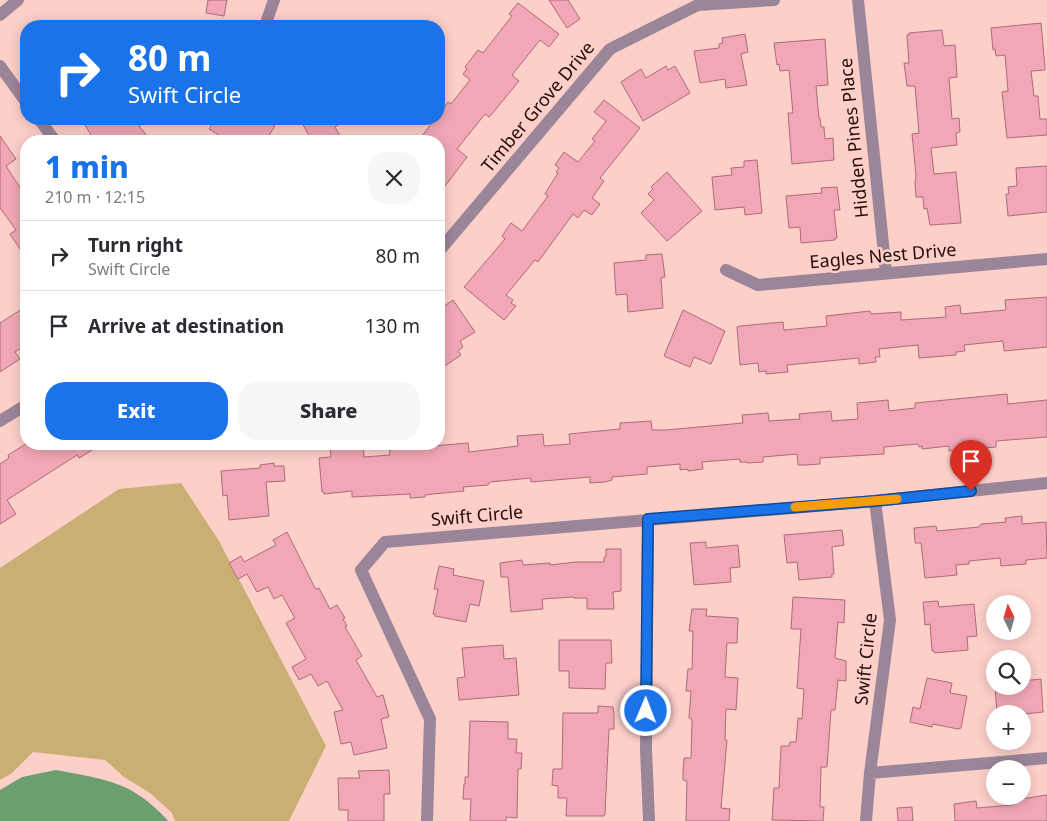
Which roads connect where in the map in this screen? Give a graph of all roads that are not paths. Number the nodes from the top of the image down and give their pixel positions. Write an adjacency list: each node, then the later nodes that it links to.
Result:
1 (18, 0): 5 (street)
2 (274, 0): 6 (street)
3 (774, 0): 9 (street, Timber Grove Drive)
4 (858, 0): 12 (street, Hidden Pines Place)
5 (0, 15)
6 (267, 20)
7 (0, 66): 8 (street)
8 (20, 94)
9 (445, 244)
10 (1047, 259): 12 (street, Eagles Nest Drive)
11 (726, 270): 12 (street, Eagles Nest Drive)
12 (886, 274)
13 (20, 409): 14 (street)
14 (0, 421)
15 (1047, 483): 16 (street, Swift Circle)
16 (875, 501): 17 (street, Swift Circle); 19 (street, Swift Circle)
17 (648, 519): 20 (street, Swift Circle); 21 (street)
18 (1047, 758): 19 (street)
19 (870, 773): 22 (street, Swift Circle)
20 (427, 821)
21 (649, 821)
22 (866, 821)

